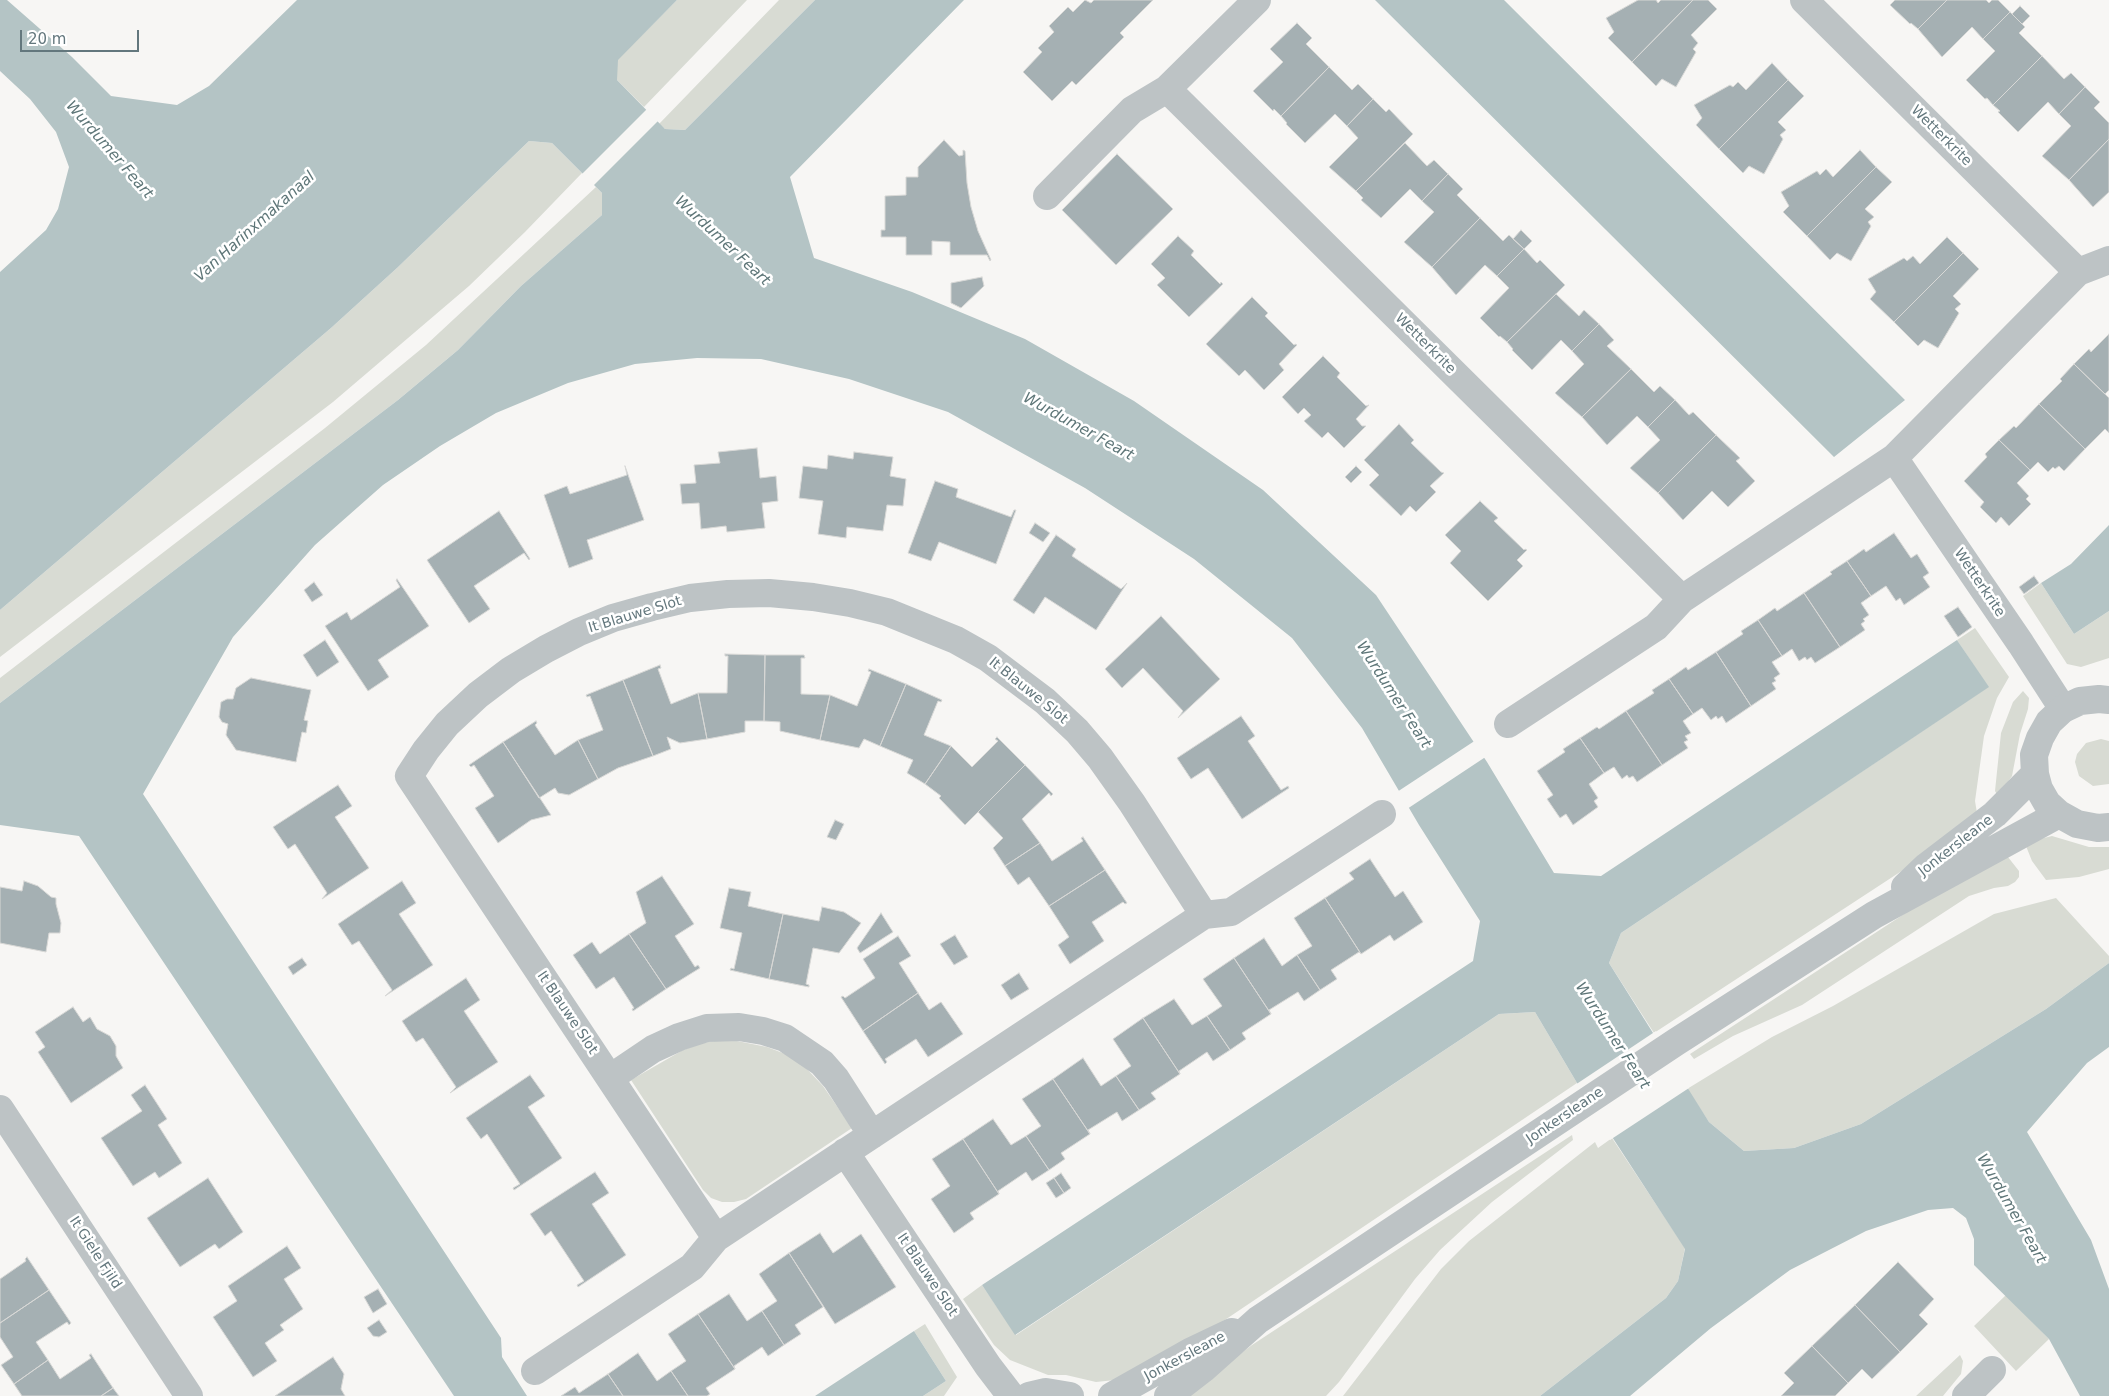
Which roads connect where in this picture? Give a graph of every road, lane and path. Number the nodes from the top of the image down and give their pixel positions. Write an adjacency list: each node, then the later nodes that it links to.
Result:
1 (1257, 0): 3 (street)
2 (1804, 0): 6 (street, Wetterkrite)
3 (1167, 89): 4 (street); 8 (street, Wetterkrite)
4 (1047, 196)
5 (2109, 260): 6 (street)
6 (2078, 272): 7 (street)
7 (1894, 458): 8 (street); 10 (street, Wetterkrite)
8 (1682, 599): 11 (street)
9 (2109, 700): 10 (street)
10 (2063, 709): 12 (street)
11 (1508, 724)
12 (2035, 774): 14 (street); 17 (street, Jonkersleane)
13 (1382, 814): 16 (street)
14 (2059, 814): 15 (street); 17 (street, Jonkersleane)
15 (2109, 826)
16 (1204, 915): 18 (street, It Blauwe Slot); 20 (street)
17 (1874, 915): 23 (street, Jonkersleane)
18 (610, 1078): 20 (street); 22 (street, It Blauwe Slot)
19 (0, 1109): 26 (street, It Giele Fjild)
20 (872, 1135): 21 (street)
21 (845, 1152): 22 (street); 27 (street, It Blauwe Slot)
22 (716, 1238): 25 (street)
23 (1258, 1320): 30 (street, Jonkersleane); 31 (street, Jonkersleane)
24 (1992, 1370): 32 (street)
25 (535, 1371)
26 (189, 1396)
27 (1011, 1396)
28 (1029, 1396): 29 (street)
29 (1070, 1396)
30 (1112, 1396)
31 (1168, 1396)
32 (1966, 1396)

